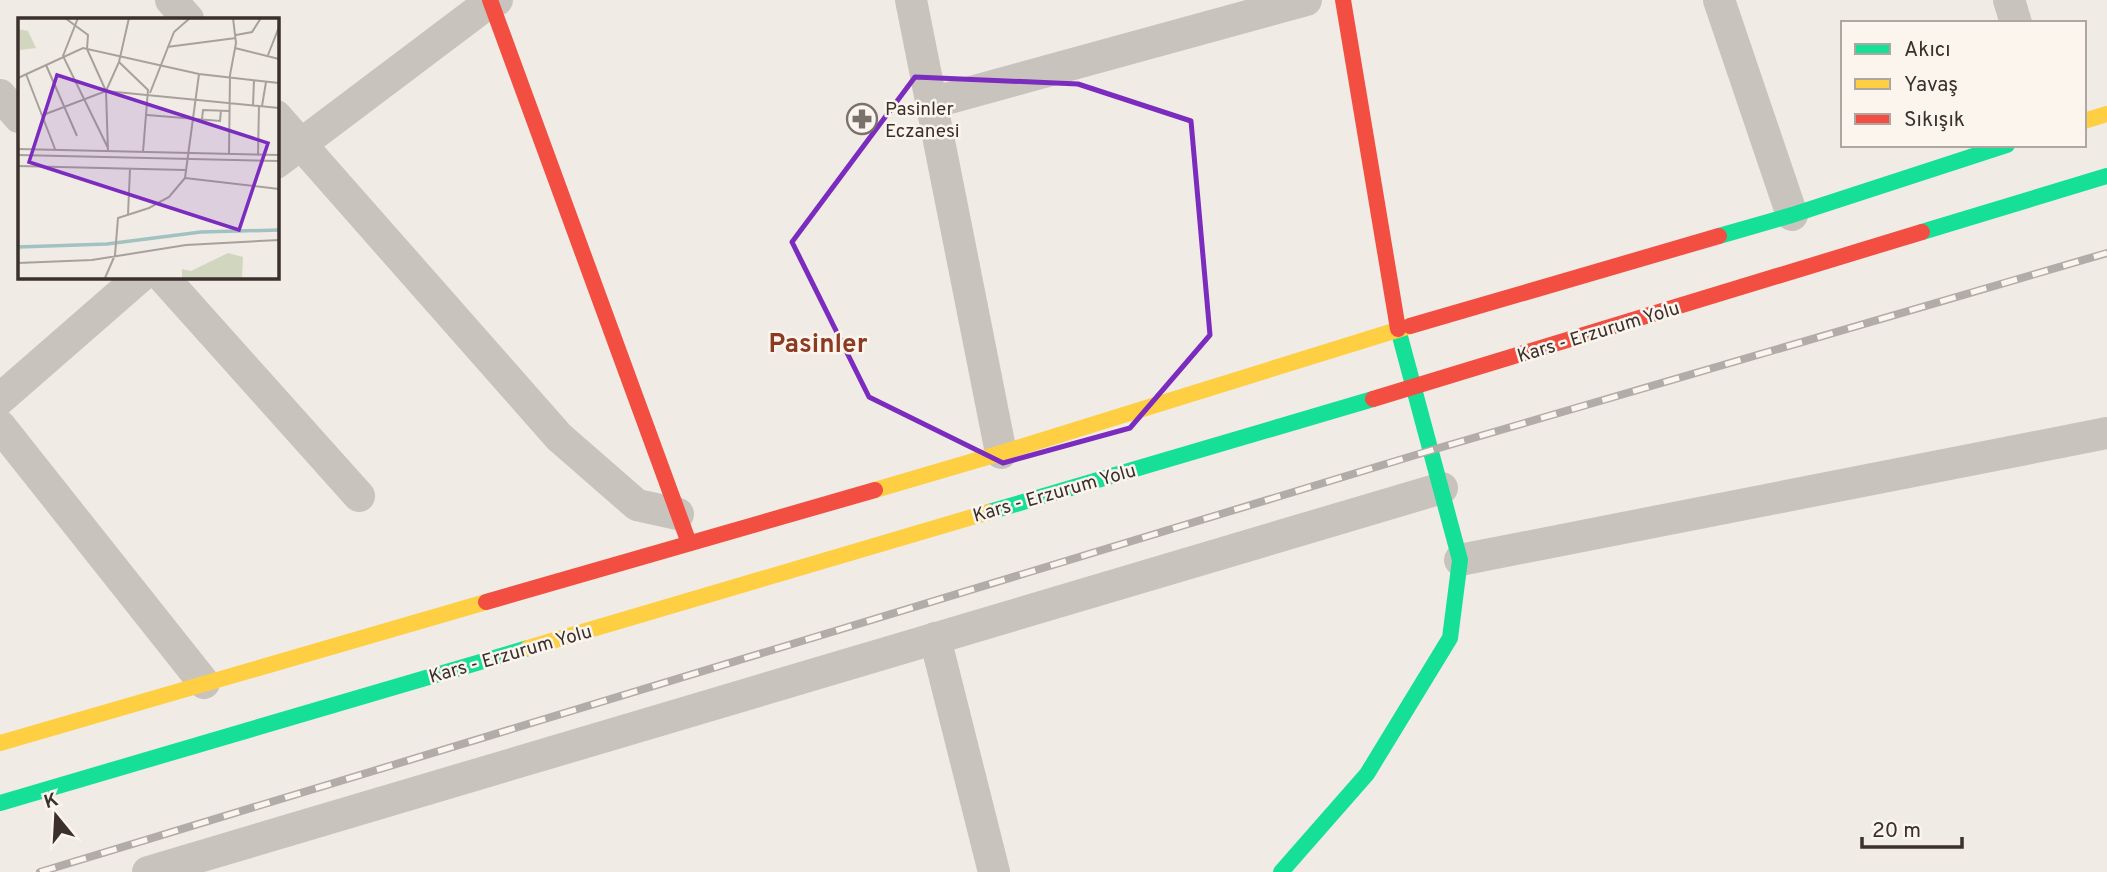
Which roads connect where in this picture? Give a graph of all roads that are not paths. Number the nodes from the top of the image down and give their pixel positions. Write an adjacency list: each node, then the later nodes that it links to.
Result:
1 (171, 0): 8 (street)
2 (492, 0): 16 (street); 31 (main road)
3 (911, 0): 11 (street)
4 (1306, 0): 11 (street)
5 (1343, 0): 23 (main road)
6 (1719, 0): 20 (street)
7 (2008, 0): 9 (street)
8 (187, 18)
9 (2015, 21)
10 (0, 95): 13 (street)
11 (931, 103): 28 (street)
12 (2107, 114): 15 (main road)
13 (18, 116)
14 (278, 118): 16 (street)
15 (2086, 120)
16 (301, 143): 18 (street); 31 (street)
17 (2001, 147): 20 (main road)
18 (278, 161)
19 (2107, 176): 24 (main road, Kars - Erzurum Yolu)
20 (1792, 215): 23 (main road)
21 (139, 278): 25 (street)
22 (165, 278): 30 (street)
23 (1398, 329): 24 (main road); 28 (main road)
24 (1414, 387): 29 (main road); 36 (main road, Kars - Erzurum Yolu)
25 (0, 399)
26 (0, 426): 34 (street)
27 (2107, 433): 32 (street)
28 (1000, 453): 31 (main road)
29 (1442, 488): 32 (main road); 33 (street)
30 (359, 496)
31 (683, 528): 34 (main road)
32 (1460, 560): 39 (main road)
33 (935, 638): 37 (street); 38 (street)
34 (204, 683): 35 (main road)
35 (0, 743)
36 (0, 803)
37 (148, 872)
38 (994, 872)
39 (1281, 872)

